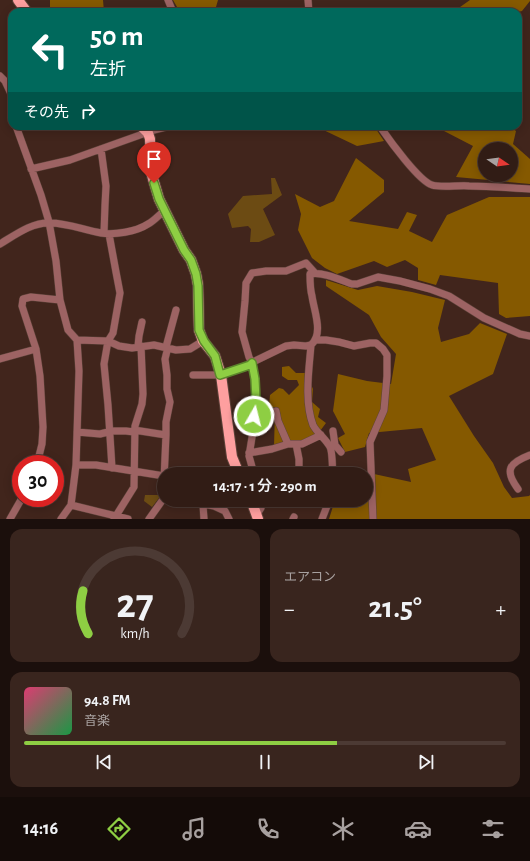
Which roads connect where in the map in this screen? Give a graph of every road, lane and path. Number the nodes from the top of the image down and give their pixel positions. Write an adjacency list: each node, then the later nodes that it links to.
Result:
1 (0, 76): 2 (street)
2 (8, 87)
3 (17, 130): 8 (street)
4 (143, 130): 7 (street)
5 (146, 130): 10 (main road)
6 (383, 130): 9 (street)
7 (102, 149): 8 (street); 12 (street)
8 (31, 169): 11 (street)
9 (530, 190)
10 (164, 211): 12 (street); 21 (main road)
11 (49, 222): 12 (street); 13 (street); 15 (street)
12 (106, 234): 20 (street)
13 (0, 244)
14 (316, 273): 18 (street); 22 (street); 27 (street)
15 (60, 300): 19 (street); 25 (street)
16 (176, 310): 24 (street)
17 (142, 322): 23 (street)
18 (530, 336)
19 (77, 340): 20 (street); 33 (street)
20 (108, 341): 23 (street); 34 (street)
21 (204, 341): 24 (street); 29 (main road)
22 (313, 342): 27 (street); 36 (street); 67 (street)
23 (140, 346): 24 (street); 31 (street)
24 (166, 347): 35 (street)
25 (36, 349): 26 (street); 41 (street)
26 (0, 359)
27 (252, 363): 29 (street); 40 (street)
28 (193, 375): 29 (street)
29 (220, 375): 45 (main road)
30 (276, 411): 37 (street)
31 (134, 431): 34 (street); 35 (street); 50 (street)
32 (333, 431): 38 (street)
33 (77, 432): 34 (street); 43 (street)
34 (109, 432): 49 (street)
35 (166, 435): 44 (street)
36 (321, 435): 37 (street); 38 (street)
37 (292, 444): 40 (street); 47 (street)
38 (333, 446): 39 (street); 48 (street)
39 (341, 452)
40 (249, 453): 46 (street)
41 (39, 455)
42 (530, 456): 52 (street)
43 (76, 465): 49 (street); 53 (street)
44 (164, 467)
45 (236, 467)
46 (252, 467)
47 (299, 467)
48 (332, 467)
49 (112, 468): 50 (street)
50 (134, 471): 51 (street); 59 (street)
51 (157, 475)
52 (518, 489)
53 (71, 505): 59 (street); 61 (street)
54 (17, 507): 60 (street)
55 (158, 507): 63 (street)
56 (203, 507): 64 (street)
57 (216, 507): 65 (street)
58 (327, 507): 66 (street)
59 (116, 517): 62 (street)
60 (10, 519)
61 (61, 519)
62 (128, 519)
63 (149, 519)
64 (204, 519)
65 (229, 519)
66 (322, 519)
67 (373, 519)

